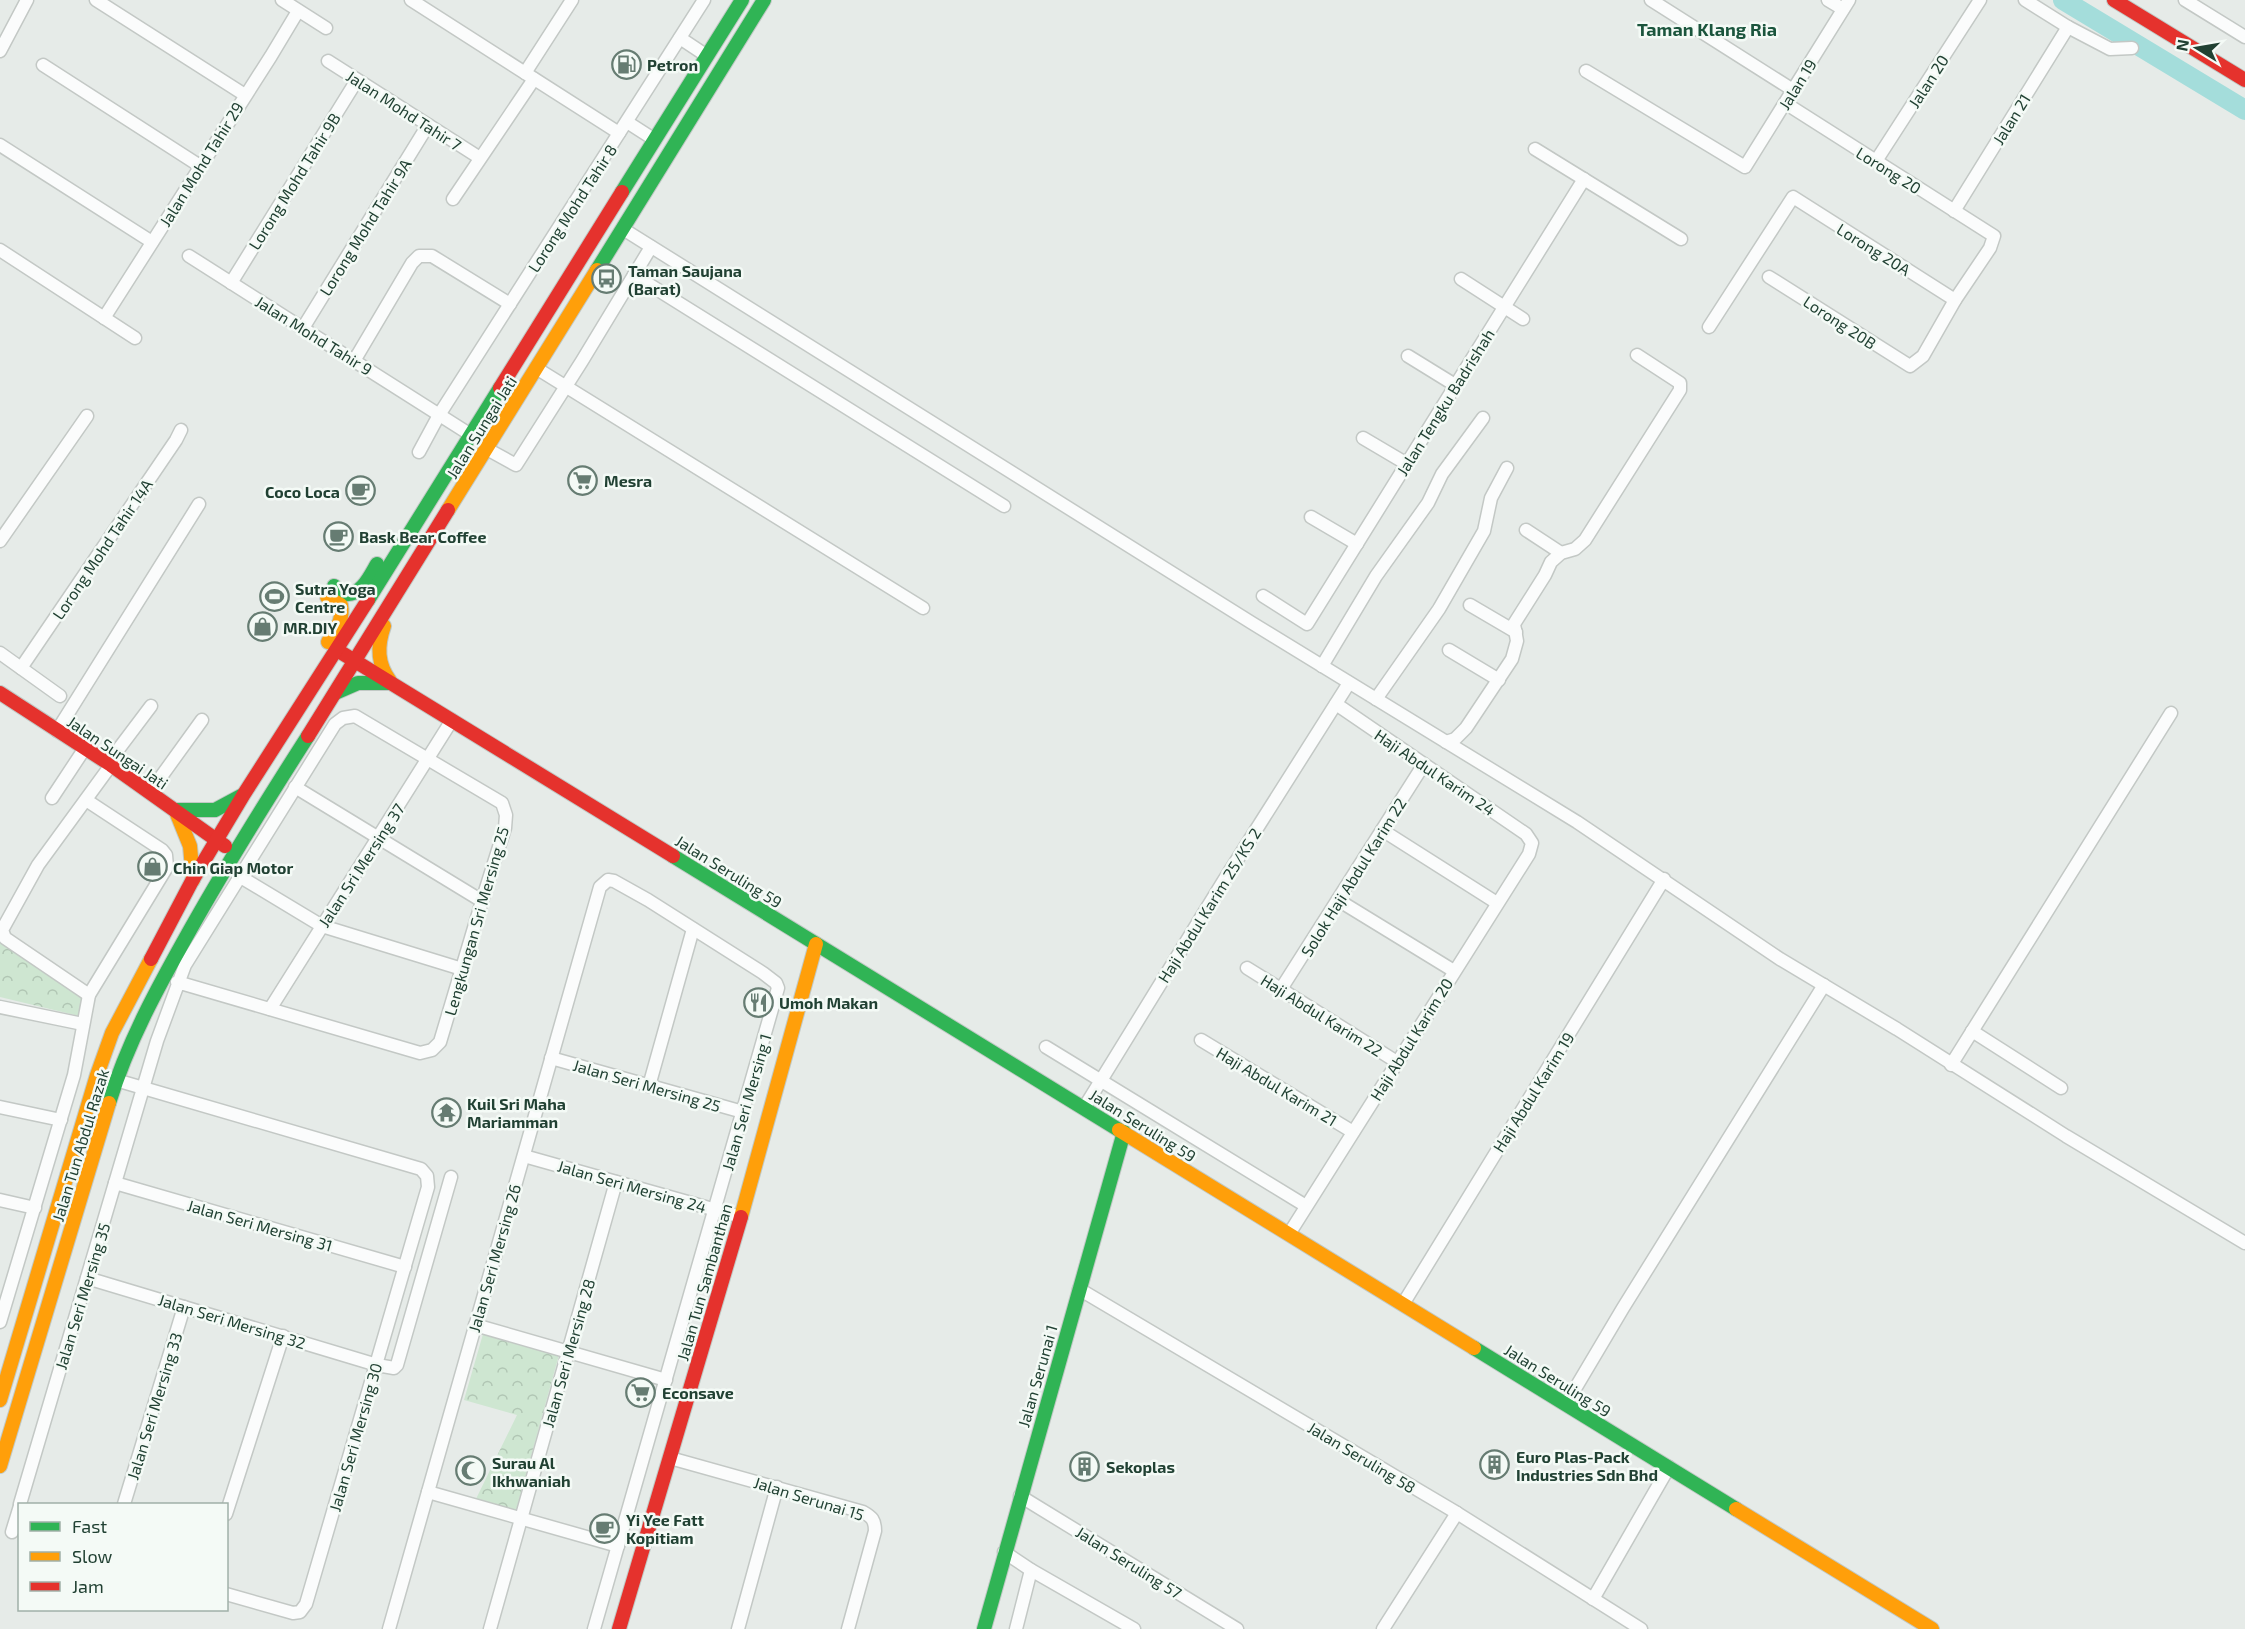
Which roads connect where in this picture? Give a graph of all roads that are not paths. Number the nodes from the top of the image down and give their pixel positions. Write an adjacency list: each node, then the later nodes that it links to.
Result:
1 (27, 0): 22 (street)
2 (96, 0): 31 (street)
3 (282, 0): 16 (street)
4 (411, 0): 27 (street)
5 (704, 0): 20 (street, Lorong Mohd Tahir 8)
6 (742, 0): 23 (main road, Jalan Sungai Jati)
7 (764, 0): 45 (main road, Jalan Sungai Jati)
8 (1651, 0): 30 (street)
9 (1828, 0): 15 (street)
10 (1980, 0): 40 (street, Jalan 20)
11 (2025, 0): 17 (street)
12 (2114, 0): 29 (main road)
13 (2185, 0): 19 (street)
14 (570, 1): 27 (street)
15 (1846, 4): 30 (street, Jalan 19)
16 (298, 10): 18 (street); 31 (street, Jalan Mohd Tahir 29)
17 (2068, 27): 21 (street); 44 (street, Jalan 21)
18 (326, 28)
19 (2245, 37)
20 (680, 38): 23 (street); 33 (street, Lorong Mohd Tahir 8)
21 (2132, 48)
22 (0, 51)
23 (707, 56): 36 (main road, Jalan Sungai Jati)
24 (327, 61): 28 (street, Jalan Mohd Tahir 7)
25 (43, 65): 41 (street)
26 (1586, 71): 32 (street, Jalan 19)
27 (530, 76): 35 (street); 39 (street)
28 (357, 80): 34 (street, Jalan Mohd Tahir 7); 54 (street, Lorong Mohd Tahir 9B)
29 (2245, 80)
30 (1793, 90): 32 (street, Jalan 19)
31 (245, 95): 41 (street, Jalan Mohd Tahir 29)
32 (1785, 104): 40 (street, Lorong 20)
33 (627, 122): 35 (street, Lorong Mohd Tahir 8); 36 (street)
34 (428, 125): 39 (street, Jalan Mohd Tahir 7); 61 (street, Lorong Mohd Tahir 9A)
35 (619, 133): 56 (street, Lorong Mohd Tahir 8)
36 (655, 140): 73 (main road, Jalan Sungai Jati)
37 (0, 145): 47 (street)
38 (1535, 149): 42 (street)
39 (480, 158): 43 (street)
40 (1876, 161): 44 (street, Lorong 20)
41 (200, 166): 47 (street, Jalan Mohd Tahir 29)
42 (1584, 179): 46 (street); 57 (street, Jalan Tengku Badrishah)
43 (453, 199)
44 (1954, 211): 55 (street, Lorong 20)
45 (623, 229): 48 (street); 66 (main road, Jalan Sungai Jati)
46 (1681, 238)
47 (152, 242): 58 (street, Jalan Mohd Tahir 29)
48 (651, 247): 51 (street); 96 (street)
49 (0, 250): 58 (street)
50 (189, 256): 54 (street, Jalan Mohd Tahir 9)
51 (634, 274): 68 (street); 80 (street)
52 (1769, 277): 55 (street, Lorong 20B)
53 (1461, 279): 57 (street)
54 (231, 283): 61 (street, Jalan Mohd Tahir 9)
55 (1955, 300): 60 (street, Lorong 20A)
56 (510, 304): 65 (street); 69 (street, Lorong Mohd Tahir 8)
57 (1504, 307): 59 (street); 67 (street, Jalan Tengku Badrishah)
58 (104, 318): 62 (street)
59 (1523, 319)
60 (1709, 327)
61 (303, 328): 65 (street, Jalan Mohd Tahir 9)
62 (135, 338)
63 (1637, 355): 86 (street)
64 (1408, 356): 67 (street)
65 (354, 361): 69 (street, Jalan Mohd Tahir 9)
66 (536, 368): 68 (street); 75 (main road, Jalan Sungai Jati)
67 (1455, 385): 77 (street, Jalan Tengku Badrishah)
68 (566, 386): 75 (street); 90 (street)
69 (440, 415): 73 (street, Jalan Mohd Tahir 9); 76 (street, Lorong Mohd Tahir 8)
70 (87, 416): 84 (street)
71 (1483, 418): 96 (street)
72 (181, 430): 97 (street, Lorong Mohd Tahir 14A)
73 (471, 435): 83 (main road, Jalan Sungai Jati)
74 (1363, 438): 77 (street)
75 (487, 449): 87 (main road, Jalan Sungai Jati)
76 (418, 452)
77 (1407, 464): 85 (street, Jalan Tengku Badrishah)
78 (1507, 468): 104 (street)
79 (199, 504): 111 (street)
80 (1004, 506)
81 (1311, 517): 85 (street)
82 (1526, 530): 86 (street)
83 (409, 534): 92 (main road, Jalan Sungai Jati); 107 (main road)
84 (0, 541)
85 (1357, 544): 88 (street, Jalan Tengku Badrishah)
86 (1561, 553): 91 (street)
87 (399, 591): 95 (main road, Jalan Sungai Jati); 100 (main road)
88 (1263, 596)
89 (1470, 605): 91 (street)
90 (922, 608)
91 (1516, 632): 98 (street)
92 (337, 650): 95 (main road, Jalan Seruling 59); 107 (main road, Jalan Sungai Jati)
93 (1449, 650): 98 (street)
94 (0, 653): 97 (street)
95 (355, 661): 100 (main road, Jalan Seruling 59); 102 (main road, Jalan Sungai Jati)
96 (1322, 666): 99 (street)
97 (21, 668): 103 (street)
98 (1499, 680): 112 (street)
99 (1349, 682): 104 (street); 105 (street, Haji Abdul Karim 25/KS 2)
100 (392, 683): 102 (main road); 110 (main road, Jalan Seruling 59)
101 (0, 693): 111 (main road, Jalan Sungai Jati)
102 (334, 693): 127 (main road, Jalan Sungai Jati)
103 (60, 696)
104 (1376, 699): 112 (street)
105 (1336, 704): 116 (street, Haji Abdul Karim 24); 156 (street, Haji Abdul Karim 25/KS 2)
106 (151, 706): 114 (street)
107 (297, 710): 119 (main road, Jalan Sungai Jati)
108 (2171, 713): 148 (street)
109 (202, 720): 117 (street)
110 (452, 720): 115 (street, Jalan Sri Mersing 37); 137 (main road, Jalan Seruling 59)
111 (61, 724): 113 (main road, Jalan Sungai Jati)
112 (1446, 742): 129 (street)
113 (85, 748): 114 (main road, Jalan Sungai Jati); 120 (street)
114 (112, 759): 117 (main road, Jalan Sungai Jati); 121 (street)
115 (429, 760): 118 (street, Lengkungan Sri Mersing 25); 124 (street, Jalan Sri Mersing 37); 133 (street, Lengkungan Sri Mersing 25)
116 (1424, 764): 123 (street, Solok Haji Abdul Karim 22); 126 (street, Haji Abdul Karim 24)
117 (154, 784): 122 (main road, Jalan Sungai Jati)
118 (295, 787): 124 (street); 128 (street, Lengkungan Sri Mersing 25)
119 (244, 794): 122 (main road); 125 (main road, Jalan Sungai Jati)
120 (51, 798)
121 (86, 800): 144 (street, Jalan Tun Abdul Razak); 144 (street)
122 (175, 810): 125 (main road, Jalan Sungai Jati); 130 (main road)
123 (1383, 830): 132 (street, Solok Haji Abdul Karim 22); 134 (street)
124 (379, 838): 133 (street); 135 (street, Jalan Sri Mersing 37)
125 (217, 840): 127 (main road, Jalan Sungai Jati); 130 (main road, Jalan Tun Abdul Razak)
126 (1532, 843): 134 (street, Haji Abdul Karim 20)
127 (234, 852): 155 (main road, Jalan Tun Abdul Razak)
128 (239, 876): 135 (street); 141 (street, Lengkungan Sri Mersing 25)
129 (1664, 879): 142 (street); 180 (street, Haji Abdul Karim 19)
130 (192, 881): 154 (main road, Jalan Tun Abdul Razak)
131 (600, 887): 136 (street, Jalan Seri Mersing 1); 151 (street, Jalan Seri Mersing 26)
132 (1338, 900): 140 (street); 143 (street, Solok Haji Abdul Karim 22)
133 (482, 901): 139 (street, Lengkungan Sri Mersing 25)
134 (1497, 903): 140 (street, Haji Abdul Karim 20)
135 (322, 926): 139 (street); 146 (street, Jalan Sri Mersing 37)
136 (693, 929): 157 (street); 162 (street, Jalan Seri Mersing 1)
137 (816, 944): 161 (main road, Jalan Seruling 59); 173 (main road, Jalan Tun Sambanthan)
138 (1247, 968): 143 (street, Haji Abdul Karim 22)
139 (462, 969): 146 (street, Lengkungan Sri Mersing 25)
140 (1454, 971): 152 (street, Haji Abdul Karim 20)
141 (177, 982): 146 (street, Lengkungan Sri Mersing 25); 158 (street, Lengkungan Sri Mersing 25)
142 (1824, 985): 153 (street); 190 (street)
143 (1281, 989): 152 (street, Haji Abdul Karim 22)
144 (89, 995): 147 (street, Jalan Tun Abdul Razak)
145 (0, 1007): 147 (street)
146 (270, 1009)
147 (83, 1024): 163 (street, Jalan Tun Abdul Razak)
148 (1972, 1031): 153 (street); 159 (street)
149 (1201, 1040): 165 (street, Haji Abdul Karim 21)
150 (1046, 1047): 156 (street)
151 (551, 1058): 157 (street, Jalan Seri Mersing 25); 166 (street, Jalan Seri Mersing 26)
152 (1397, 1062): 165 (street, Haji Abdul Karim 20)
153 (1951, 1065): 175 (street)
154 (97, 1075): 155 (street); 182 (main road, Jalan Tun Abdul Razak)
155 (116, 1080): 158 (street); 191 (main road, Jalan Tun Abdul Razak)
156 (1101, 1080): 161 (street, Haji Abdul Karim 25/KS 2); 171 (street)
157 (649, 1086): 162 (street, Jalan Seri Mersing 25)
158 (144, 1088): 169 (street, Jalan Seri Mersing 35); 176 (street, Jalan Seri Mersing 30)
159 (2061, 1088)
160 (0, 1107): 163 (street)
161 (1084, 1108): 164 (main road, Jalan Seruling 59)
162 (743, 1112): 173 (street, Jalan Seri Mersing 1)
163 (60, 1120): 172 (street, Jalan Tun Abdul Razak)
164 (1124, 1132): 174 (main road, Jalan Seruling 59); 178 (main road, Jalan Serunai 1)
165 (1353, 1132): 171 (street, Haji Abdul Karim 20)
166 (524, 1156): 168 (street, Jalan Seri Mersing 24); 184 (street, Jalan Seri Mersing 26)
167 (451, 1178): 187 (street)
168 (616, 1182): 173 (street, Jalan Seri Mersing 24); 186 (street, Jalan Seri Mersing 28)
169 (115, 1183): 176 (street, Jalan Seri Mersing 31); 177 (street, Jalan Seri Mersing 35)
170 (0, 1200): 172 (street)
171 (1306, 1206): 174 (street, Haji Abdul Karim 20)
172 (34, 1208): 179 (street, Jalan Tun Abdul Razak)
173 (727, 1213): 188 (street, Jalan Seri Mersing 1); 193 (main road, Jalan Tun Sambanthan)
174 (1289, 1234): 180 (main road, Jalan Seruling 59)
175 (2245, 1244)
176 (405, 1267): 187 (street, Jalan Seri Mersing 30)
177 (87, 1278): 181 (street, Jalan Seri Mersing 32); 199 (street, Jalan Seri Mersing 35)
178 (1079, 1289): 198 (main road, Jalan Serunai 1); 203 (street, Jalan Seruling 58)
179 (3, 1302): 182 (street); 183 (street, Jalan Tun Abdul Razak)
180 (1403, 1304): 190 (main road, Jalan Seruling 59)
181 (184, 1307): 185 (street, Jalan Seri Mersing 32); 200 (street, Jalan Seri Mersing 33)
182 (27, 1308): 189 (main road, Jalan Tun Abdul Razak)
183 (0, 1322)
184 (475, 1325): 186 (street); 197 (street, Jalan Seri Mersing 26)
185 (282, 1336): 187 (street, Jalan Seri Mersing 32); 201 (street)
186 (568, 1352): 188 (street); 204 (street, Jalan Seri Mersing 28)
187 (376, 1365): 209 (street, Jalan Seri Mersing 30)
188 (666, 1380): 206 (street, Jalan Seri Mersing 1)
189 (0, 1400)
190 (1566, 1404): 195 (main road, Jalan Seruling 59)
191 (15, 1415): 192 (main road); 194 (main road, Jalan Tun Abdul Razak)
192 (0, 1424)
193 (670, 1458): 196 (street, Jalan Serunai 15); 214 (main road, Jalan Tun Sambanthan)
194 (0, 1466)
195 (1669, 1467): 210 (street); 223 (main road, Jalan Seruling 59)
196 (777, 1487): 215 (street); 216 (street, Jalan Serunai 15)
197 (428, 1492): 204 (street); 211 (street, Jalan Seri Mersing 26)
198 (1020, 1496): 207 (main road, Jalan Serunai 1); 220 (street, Jalan Seruling 57)
199 (21, 1503)
200 (124, 1503)
201 (228, 1508)
202 (18, 1510): 205 (street, Jalan Seri Mersing 35)
203 (1457, 1513): 210 (street, Jalan Seruling 58); 221 (street)
204 (521, 1519): 206 (street); 212 (street, Jalan Seri Mersing 28)
205 (10, 1532)
206 (618, 1546): 213 (street, Jalan Seri Mersing 1)
207 (1005, 1552): 208 (street); 217 (main road, Jalan Serunai 1)
208 (1031, 1570): 218 (street); 219 (street)
209 (228, 1595)
210 (1593, 1599): 222 (street, Jalan Seruling 58)
211 (389, 1629)
212 (490, 1629)
213 (594, 1629)
214 (619, 1629)
215 (738, 1629)
216 (848, 1629)
217 (984, 1629)
218 (1016, 1629)
219 (1133, 1629)
220 (1237, 1629)
221 (1383, 1629)
222 (1641, 1629)
223 (1932, 1629)

